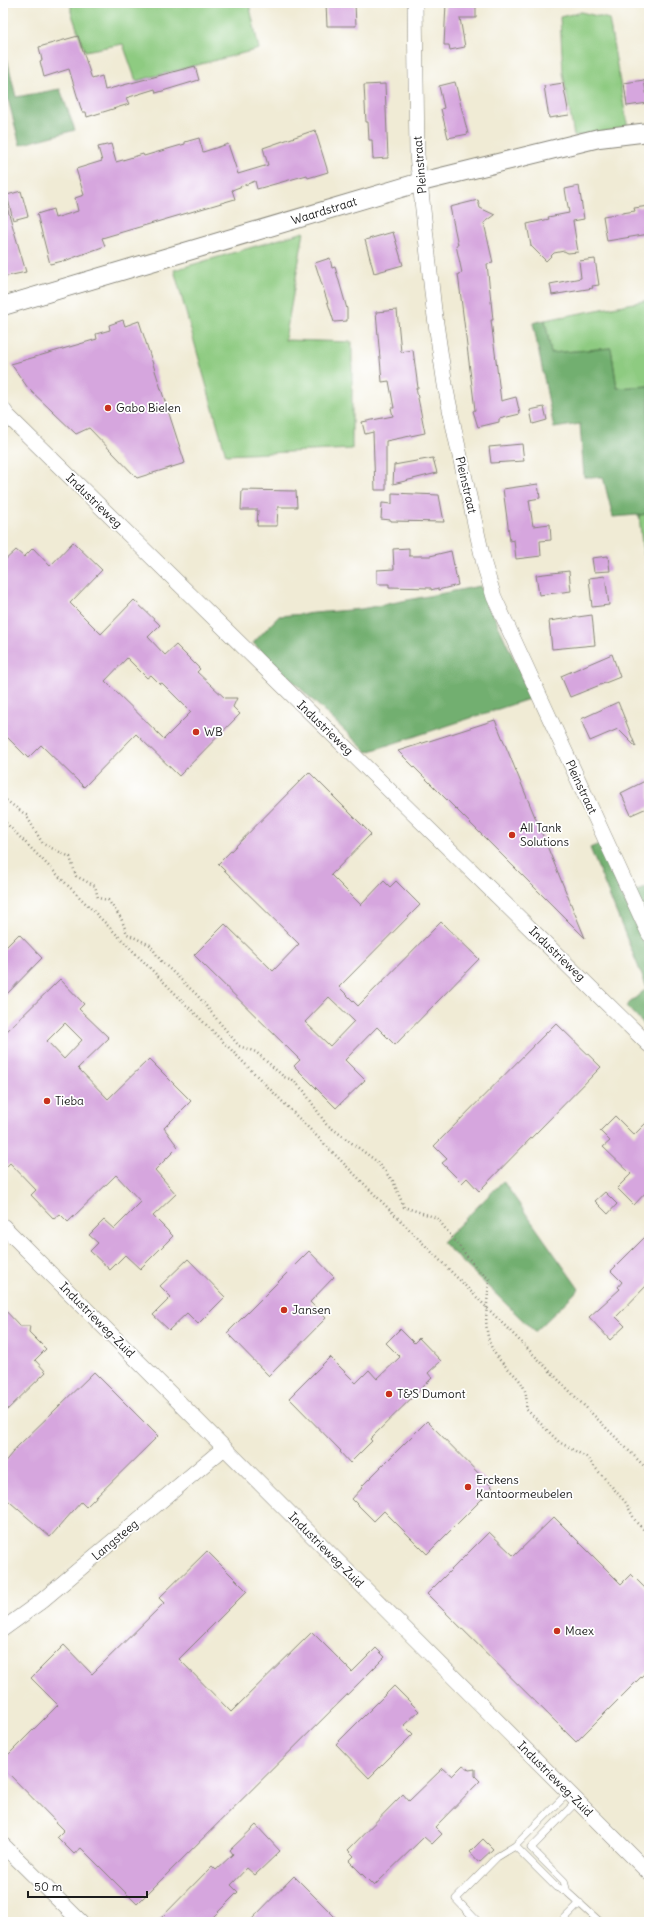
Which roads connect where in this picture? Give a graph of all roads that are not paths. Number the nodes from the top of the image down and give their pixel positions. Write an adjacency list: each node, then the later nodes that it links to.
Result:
1 (415, 3): 3 (street, Pleinstraat)
2 (649, 132): 3 (street, Waardstraat)
3 (421, 182): 4 (street, Waardstraat); 6 (street, Pleinstraat)
4 (3, 306)
5 (3, 409): 7 (street, Industrieweg)
6 (649, 934)
7 (649, 1045)
8 (3, 1226): 9 (street, Industrieweg-Zuid)
9 (224, 1448): 10 (street, Langsteeg); 11 (street, Industrieweg-Zuid)
10 (3, 1629)
11 (573, 1797): 13 (lane); 14 (street, Industrieweg-Zuid); 15 (lane)
12 (3, 1844): 17 (street)
13 (514, 1846): 15 (lane); 18 (lane)
14 (649, 1873)
15 (567, 1892): 16 (lane)
16 (580, 1903): 19 (lane); 20 (lane)
17 (81, 1922)
18 (478, 1922)
19 (561, 1922)
20 (600, 1922)

